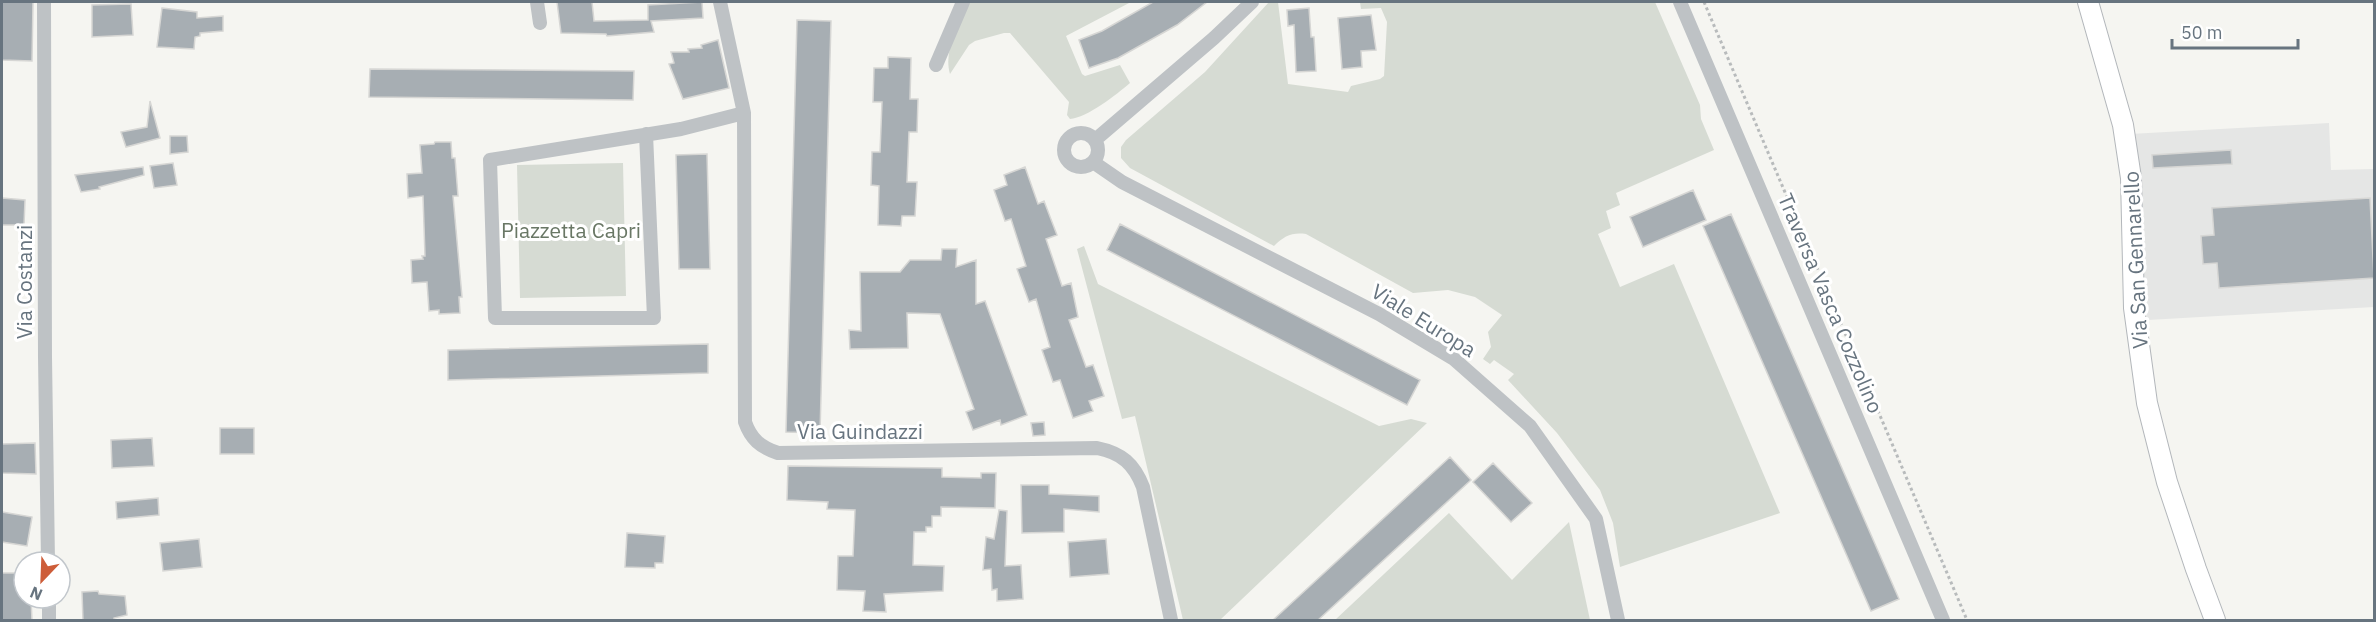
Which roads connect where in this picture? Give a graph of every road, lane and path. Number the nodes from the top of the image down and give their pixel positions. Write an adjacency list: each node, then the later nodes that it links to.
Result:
1 (44, 2): 15 (street, Via Costanzi)
2 (537, 2): 9 (street)
3 (720, 2): 11 (street, Via Guindazzi)
4 (963, 2): 10 (street)
5 (1252, 2): 13 (street)
6 (1680, 2): 18 (street, Traversa Vasca Cozzolino)
7 (1704, 2): 19 (path)
8 (2088, 2): 20 (street, Via San Gennarello)
9 (540, 23)
10 (936, 65)
11 (744, 113): 12 (street); 16 (street, Via Guindazzi)
12 (646, 134): 12 (street)
13 (1095, 140): 14 (street); 14 (street)
14 (1093, 162): 17 (street, Viale Europa)
15 (48, 550)
16 (1171, 621)
17 (1618, 621)
18 (1943, 621)
19 (1967, 621)
20 (2216, 621)

